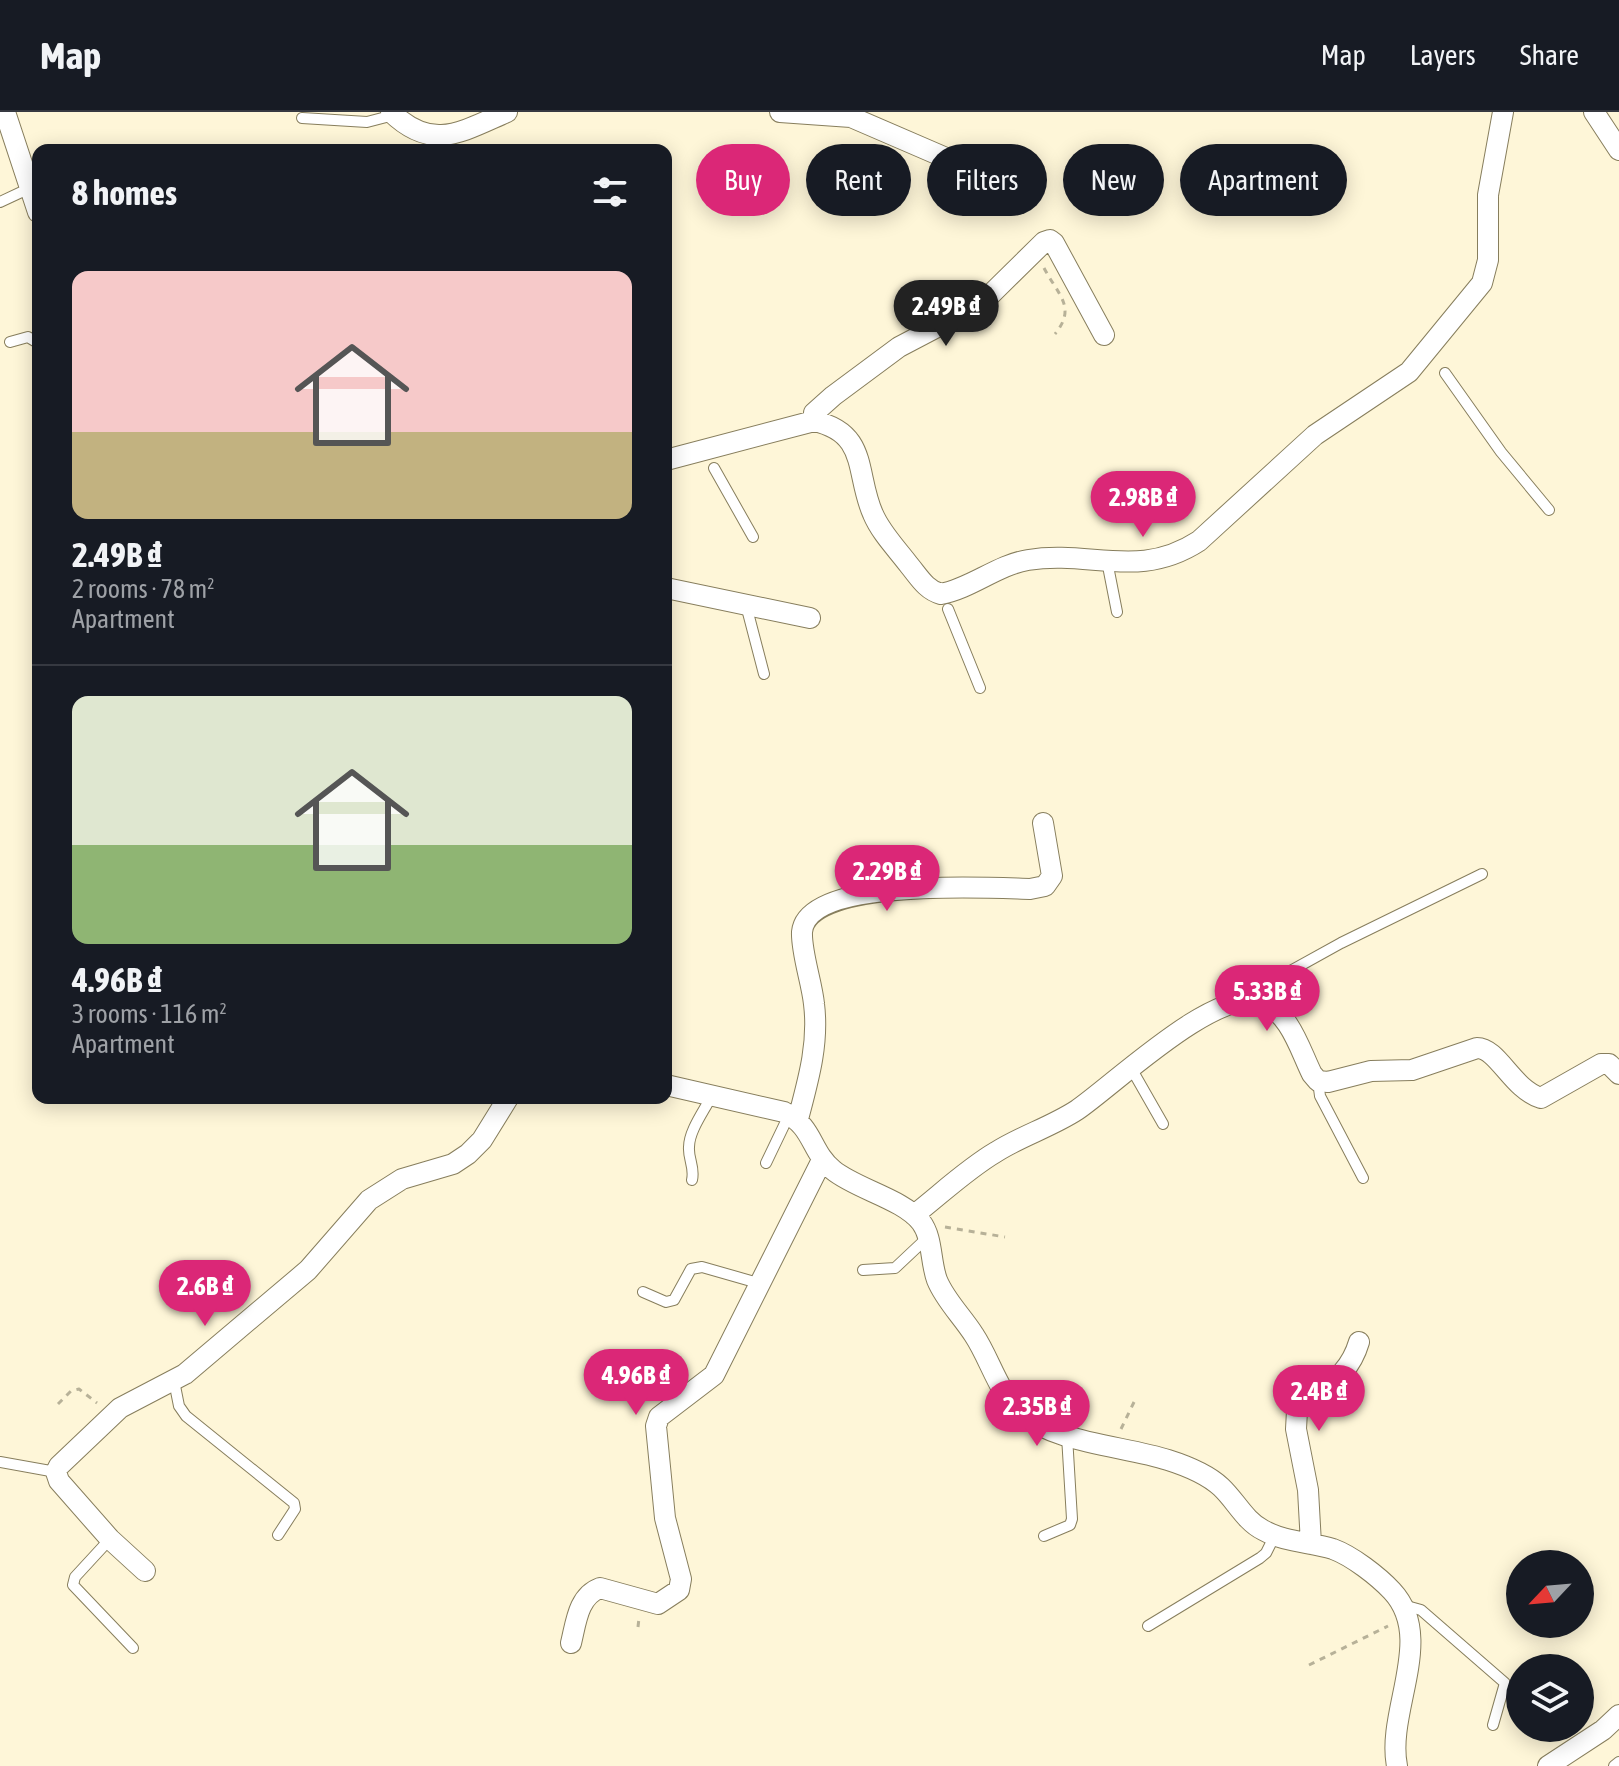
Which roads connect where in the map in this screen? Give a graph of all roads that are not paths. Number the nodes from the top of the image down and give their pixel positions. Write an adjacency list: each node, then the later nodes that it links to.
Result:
1 (507, 112): 6 (street)
2 (780, 112): 8 (street)
3 (1503, 112): 22 (street)
4 (1594, 112): 9 (street)
5 (4, 114): 10 (street)
6 (392, 114): 7 (lane)
7 (302, 118)
8 (927, 150)
9 (1619, 150)
10 (30, 188): 11 (street); 12 (lane)
11 (32, 194)
12 (0, 202)
13 (1104, 335): 17 (street)
14 (32, 339): 15 (lane)
15 (10, 342)
16 (1445, 373): 20 (lane)
17 (814, 421): 18 (street); 24 (street)
18 (709, 459): 19 (street); 21 (lane)
19 (672, 460)
20 (1549, 510)
21 (753, 537)
22 (1107, 561): 24 (street); 26 (lane)
23 (672, 589): 25 (street)
24 (945, 601): 29 (lane)
25 (746, 605): 27 (street); 28 (lane)
26 (1117, 612)
27 (810, 618)
28 (764, 674)
29 (980, 688)
30 (1043, 823): 39 (street)
31 (1482, 874): 32 (lane)
32 (1259, 1001): 33 (street); 35 (street)
33 (1131, 1068): 40 (lane); 45 (street)
34 (1619, 1074): 35 (street)
35 (1318, 1081): 43 (lane)
36 (672, 1087): 37 (street)
37 (711, 1097): 39 (street); 44 (lane)
38 (504, 1104): 50 (street)
39 (794, 1117): 41 (street); 42 (lane)
40 (1163, 1124)
41 (822, 1160): 45 (street); 47 (street)
42 (766, 1163)
43 (1363, 1178)
44 (692, 1180)
45 (922, 1225): 46 (lane); 51 (street)
46 (863, 1270)
47 (758, 1283): 48 (lane); 62 (street)
48 (643, 1292)
49 (1359, 1342): 58 (street)
50 (174, 1381): 53 (street); 54 (lane)
51 (1067, 1434): 55 (street); 56 (lane)
52 (0, 1462): 53 (lane)
53 (56, 1472): 57 (street)
54 (278, 1535)
55 (1275, 1535): 58 (street); 61 (lane)
56 (1044, 1536)
57 (110, 1539): 59 (street); 63 (lane)
58 (1311, 1544): 60 (street)
59 (145, 1571)
60 (1404, 1611): 65 (lane); 66 (street)
61 (1148, 1626)
62 (571, 1643)
63 (133, 1648)
64 (1619, 1715): 67 (street)
65 (1493, 1725)
66 (1397, 1766)
67 (1548, 1766)

